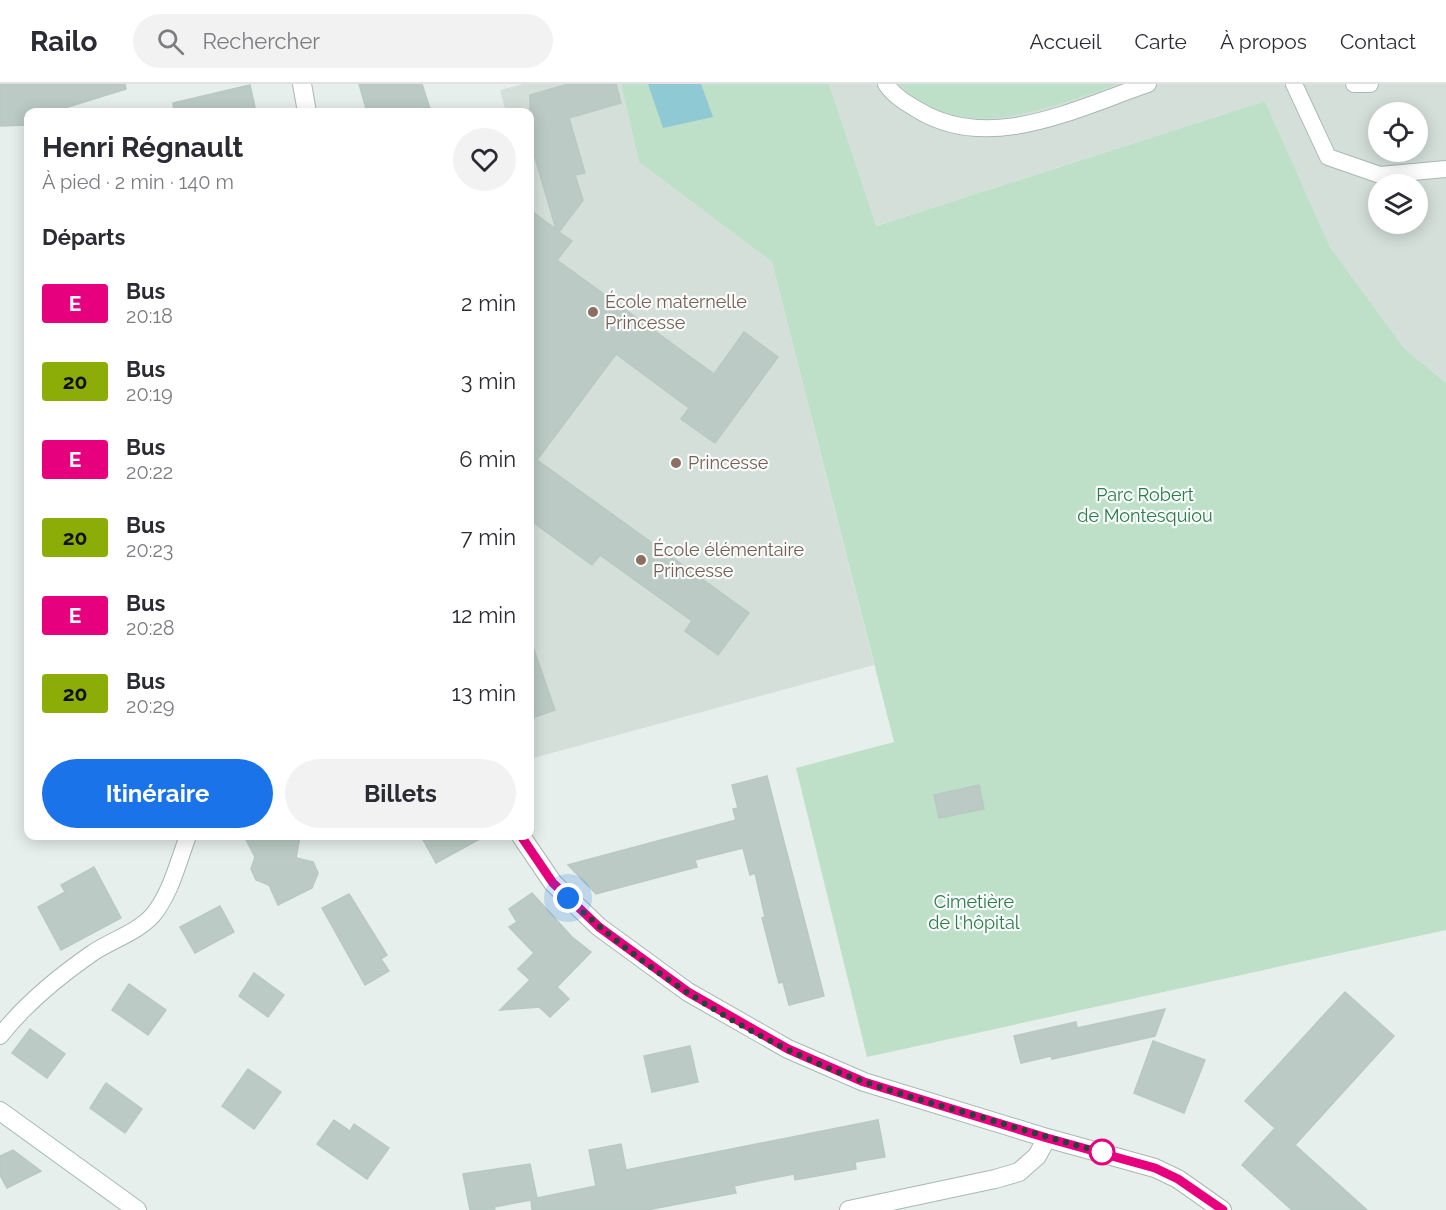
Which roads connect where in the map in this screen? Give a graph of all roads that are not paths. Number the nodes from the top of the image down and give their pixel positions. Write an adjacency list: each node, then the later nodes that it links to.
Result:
1 (302, 84): 7 (street)
2 (886, 84): 3 (lane)
3 (1148, 84)
4 (1294, 84): 8 (lane)
5 (1354, 84): 6 (lane)
6 (1370, 84)
7 (305, 108)
8 (1446, 169)
9 (186, 840): 11 (lane)
10 (523, 840): 13 (street)
11 (0, 1036)
12 (0, 1111): 14 (street)
13 (1047, 1138): 15 (street); 16 (street)
14 (137, 1210)
15 (849, 1210)
16 (1222, 1210)

